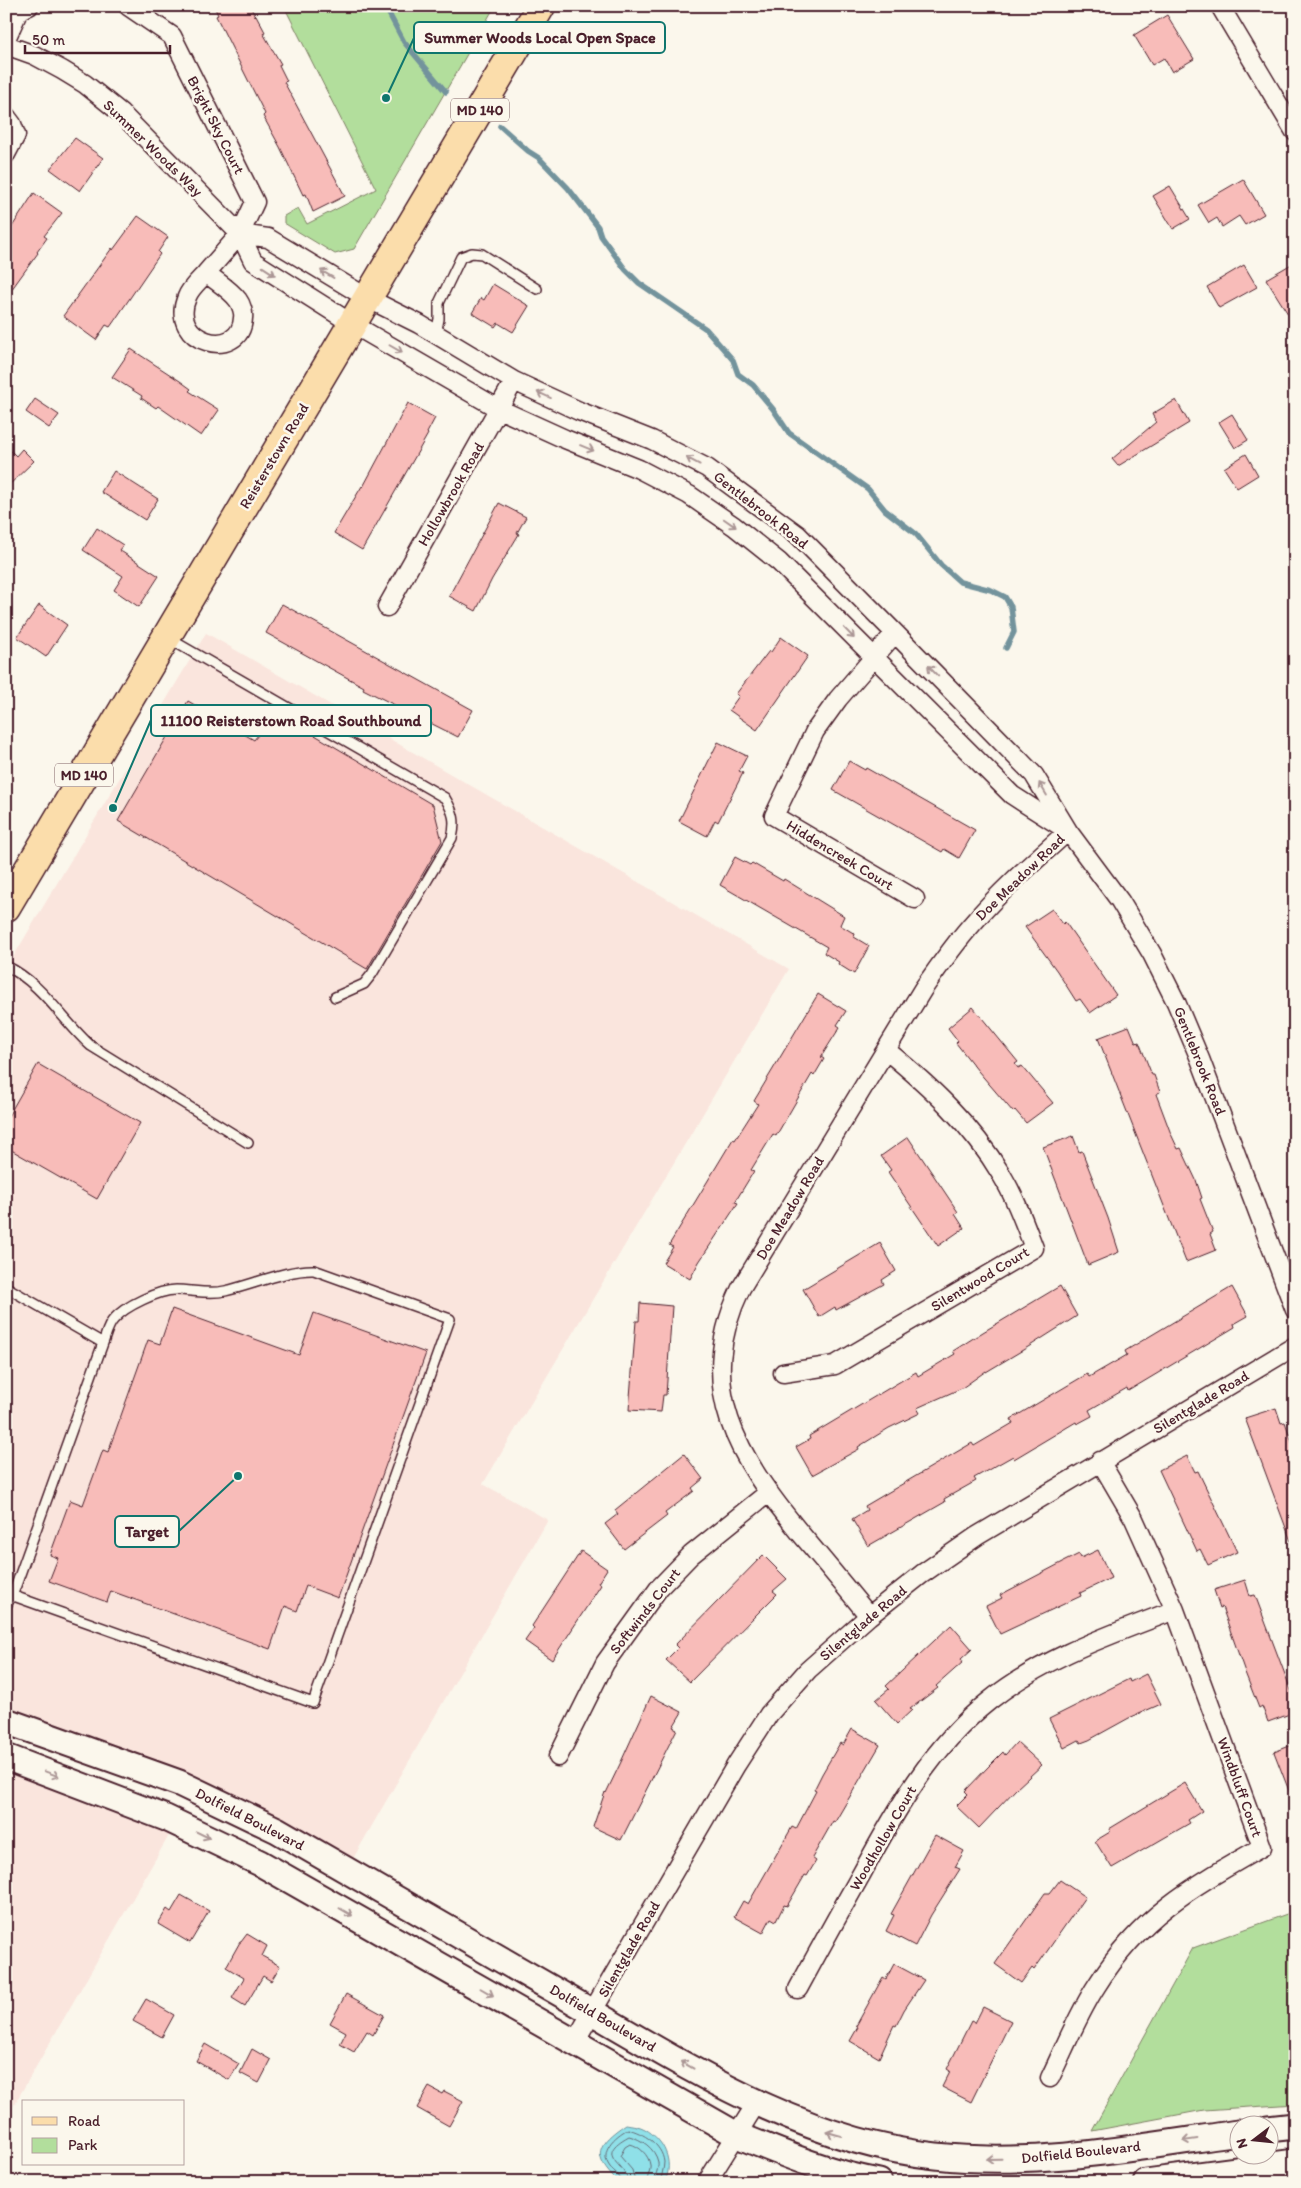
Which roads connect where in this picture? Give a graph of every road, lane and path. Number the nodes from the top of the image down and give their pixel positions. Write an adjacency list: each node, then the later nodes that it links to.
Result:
1 (29, 6): 5 (street)
2 (128, 6): 10 (street, Bright Sky Court)
3 (541, 6): 13 (main road, Reisterstown Road / MD 140)
4 (1220, 6): 8 (street)
5 (6, 39)
6 (6, 45): 10 (street, Summer Woods Way)
7 (6, 116): 9 (street)
8 (1295, 132)
9 (6, 154)
10 (240, 234): 11 (street); 13 (street, one-way to 10); 14 (street, Summer Woods Way, one-way to 14)
11 (206, 273)
12 (537, 289): 15 (lane)
13 (369, 300): 14 (main road, Reisterstown Road / MD 140); 15 (street, Gentlebrook Road)
14 (354, 325): 17 (street, Gentlebrook Road, one-way to 17); 20 (main road, Reisterstown Road / MD 140)
15 (436, 334): 16 (street, Gentlebrook Road)
16 (514, 382): 17 (street, Hollowbrook Road); 19 (street, Gentlebrook Road, one-way to 16)
17 (499, 409): 18 (street, Hollowbrook Road); 21 (street, Gentlebrook Road, one-way to 21)
18 (387, 607)
19 (896, 633): 21 (street, Hiddencreek Court); 22 (street, Gentlebrook Road, one-way to 19)
20 (166, 637): 24 (main road, Reisterstown Road / MD 140); 26 (lane)
21 (874, 658): 22 (street, Gentlebrook Road); 23 (street, Hiddencreek Court)
22 (1068, 831): 27 (street, Doe Meadow Road); 30 (street, Gentlebrook Road)
23 (915, 899)
24 (6, 906)
25 (6, 966): 28 (lane)
26 (335, 997)
27 (886, 1050): 33 (street, Silentwood Court); 35 (street, Doe Meadow Road)
28 (248, 1143)
29 (6, 1287): 31 (lane)
30 (1295, 1310)
31 (103, 1343): 36 (lane); 36 (lane)
32 (1295, 1346): 34 (street, Silentglade Road)
33 (783, 1373)
34 (1100, 1462): 38 (street, Windbluff Court); 39 (street, Silentglade Road)
35 (768, 1493): 39 (street, Doe Meadow Road); 41 (street, Softwinds Court)
36 (11, 1595): 37 (lane)
37 (6, 1606)
38 (1175, 1610): 43 (street, Woodhollow Court); 46 (street, Windbluff Court)
39 (869, 1616): 44 (street, Silentglade Road)
40 (6, 1721): 44 (main road, Dolfield Boulevard)
41 (558, 1757)
42 (6, 1758): 45 (main road, one-way to 45)
43 (798, 1989)
44 (592, 2012): 45 (street, Silentglade Road); 47 (main road, Dolfield Boulevard, one-way to 44)
45 (574, 2042): 51 (main road)
46 (1050, 2078)
47 (756, 2104): 50 (main road, Dolfield Boulevard, one-way to 47); 51 (street)
48 (1295, 2126): 49 (main road)
49 (1278, 2128)
50 (1228, 2134)
51 (737, 2135): 53 (street); 54 (main road)
52 (1295, 2162): 55 (main road)
53 (707, 2182)
54 (879, 2182)
55 (1146, 2182)

